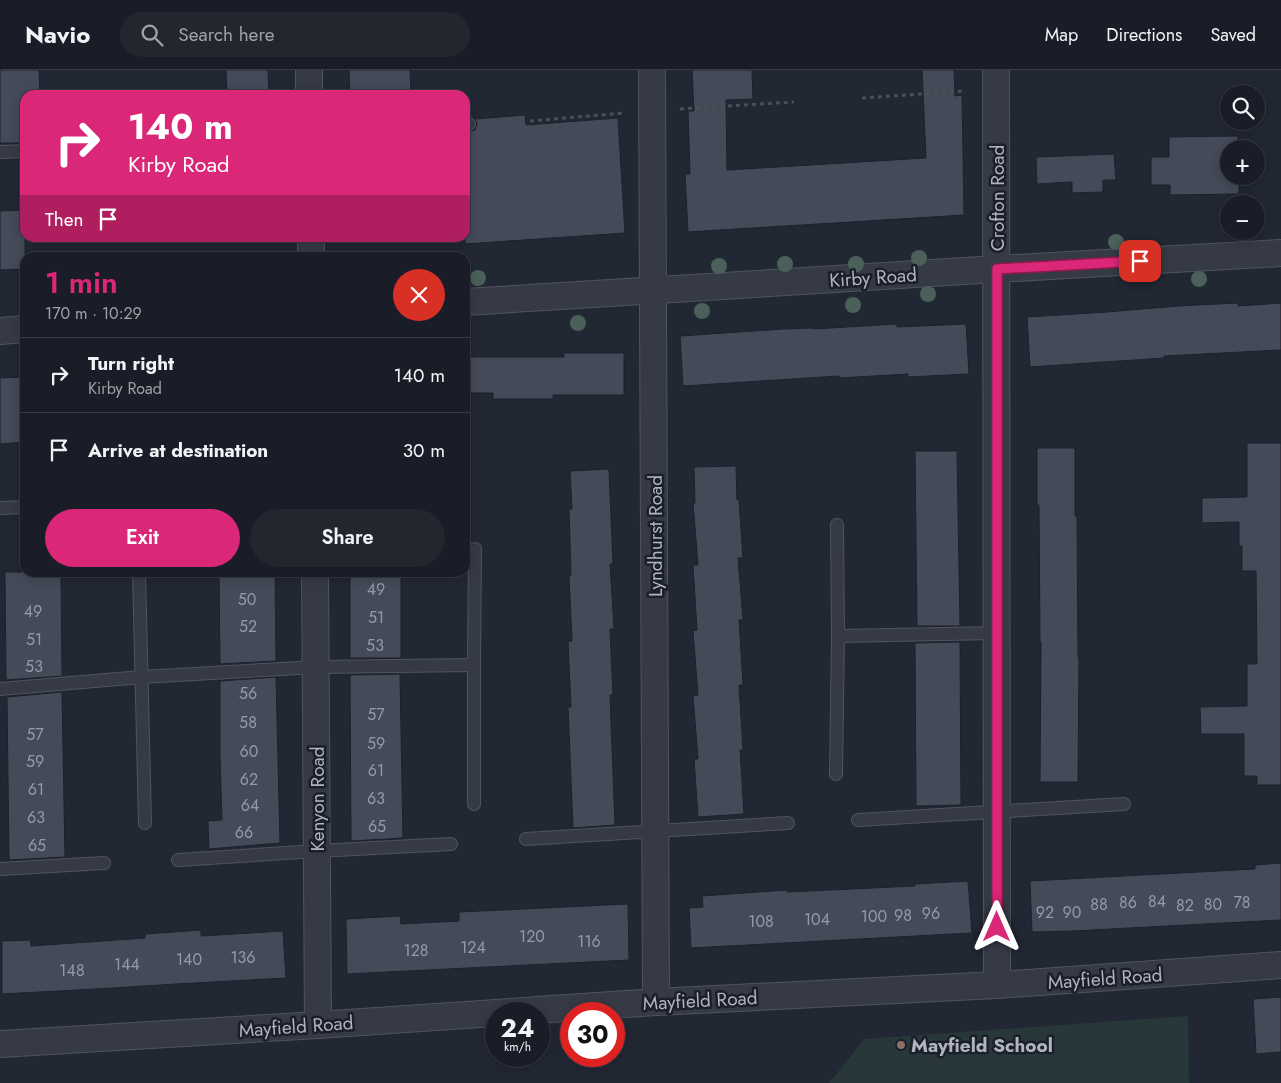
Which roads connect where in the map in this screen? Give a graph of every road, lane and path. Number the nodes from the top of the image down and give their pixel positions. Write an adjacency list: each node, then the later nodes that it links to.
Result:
1 (309, 70): 4 (street)
2 (652, 70): 7 (street, Lyndhurst Road)
3 (996, 80): 5 (path); 12 (street, Crofton Road)
4 (309, 90)
5 (862, 98)
6 (794, 102): 7 (path)
7 (652, 110): 8 (path); 13 (street, Lyndhurst Road)
8 (530, 121)
9 (20, 151): 10 (lane)
10 (0, 152)
11 (1281, 254): 12 (street, Kirby Road)
12 (997, 269): 13 (street, Kirby Road); 23 (street, Crofton Road)
13 (654, 290): 14 (street, Kirby Road); 36 (street, Lyndhurst Road)
14 (470, 302)
15 (20, 329): 16 (street)
16 (0, 331)
17 (20, 506): 18 (lane)
18 (0, 508)
19 (837, 525): 24 (lane)
20 (475, 549): 25 (lane)
21 (139, 577): 27 (lane)
22 (315, 577): 26 (street, Kenyon Road)
23 (997, 633): 24 (lane); 32 (street, Crofton Road)
24 (838, 636): 29 (lane)
25 (474, 664): 26 (lane); 30 (lane)
26 (316, 667): 27 (lane); 39 (street, Kenyon Road)
27 (142, 677): 28 (lane); 34 (lane)
28 (0, 689)
29 (836, 774)
30 (474, 804)
31 (1124, 804): 32 (lane)
32 (997, 812): 33 (lane); 44 (street, Crofton Road)
33 (858, 820)
34 (145, 823)
35 (788, 823): 36 (lane)
36 (656, 831): 37 (lane); 45 (street, Lyndhurst Road)
37 (526, 838)
38 (451, 844): 39 (lane)
39 (317, 851): 40 (lane); 46 (street, Kenyon Road)
40 (178, 860)
41 (104, 863): 42 (lane)
42 (0, 869)
43 (1281, 965): 44 (street, Mayfield Road)
44 (997, 985): 45 (street, Mayfield Road)
45 (656, 1002): 46 (street, Mayfield Road)
46 (318, 1025): 47 (street, Mayfield Road)
47 (0, 1044)

